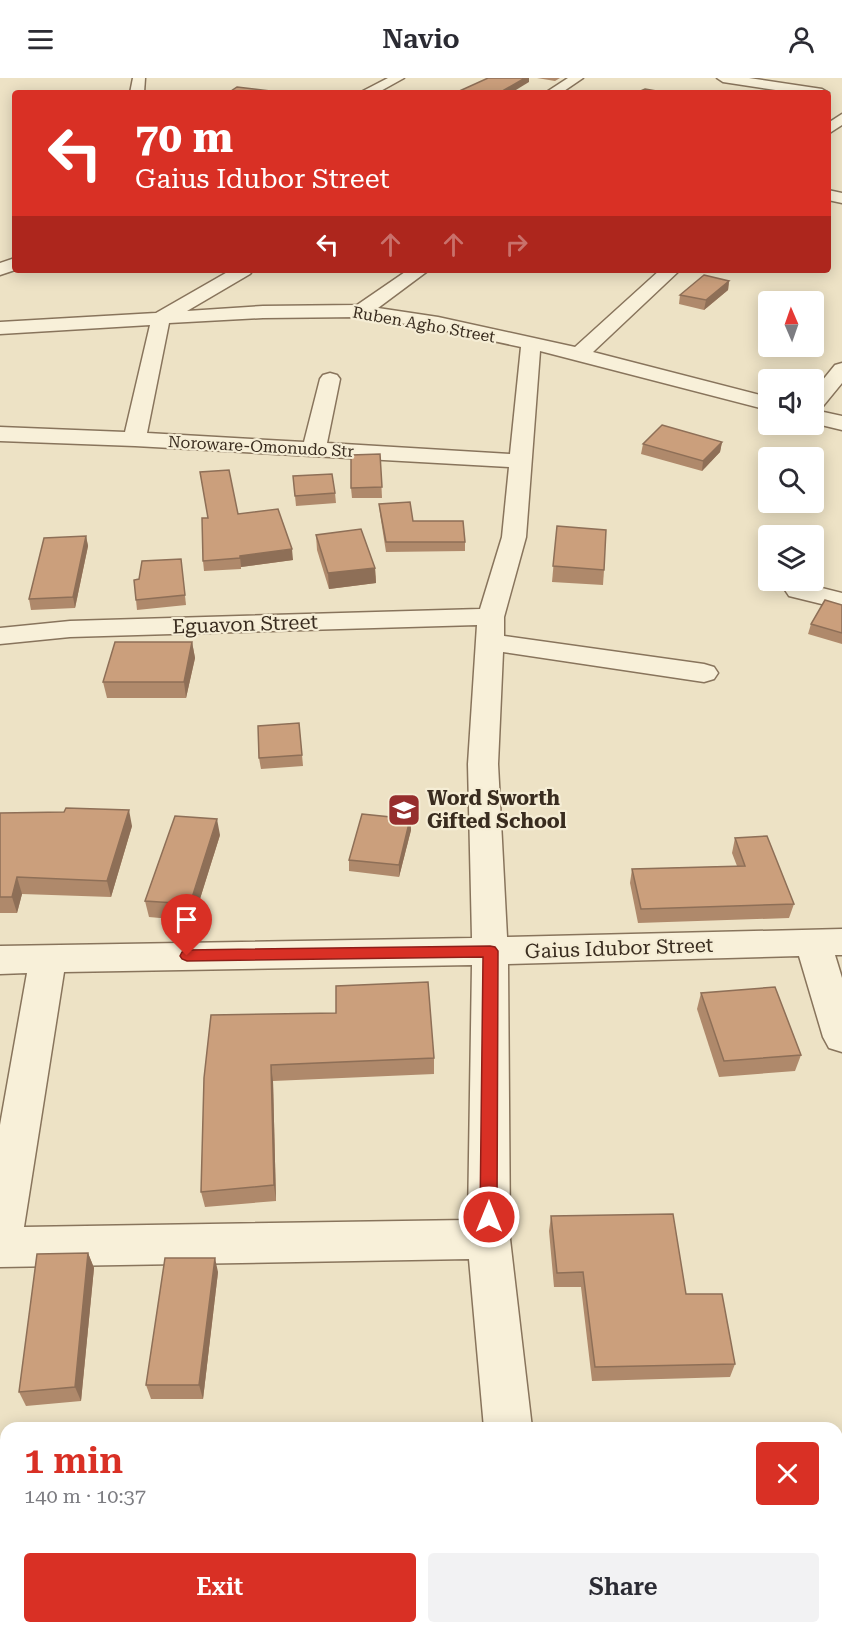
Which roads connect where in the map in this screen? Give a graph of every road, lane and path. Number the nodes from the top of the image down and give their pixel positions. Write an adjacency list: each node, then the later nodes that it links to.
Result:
1 (398, 78): 7 (street)
2 (578, 78): 8 (street)
3 (723, 78): 5 (street)
4 (803, 78): 6 (street)
5 (754, 83): 6 (street); 9 (street)
6 (789, 88): 10 (street)
7 (372, 90)
8 (557, 90)
9 (744, 90)
10 (802, 90)
11 (239, 273): 15 (street)
12 (416, 273): 14 (street)
13 (668, 273): 18 (street)
14 (361, 311): 15 (street, Ruben Agho Street); 17 (street, Ruben Agho Street)
15 (161, 318): 16 (street, Ruben Agho Street); 26 (street)
16 (0, 328)
17 (531, 344): 18 (street, Ruben Agho Street); 28 (street)
18 (579, 354): 22 (street, Ruben Agho Street)
19 (842, 369): 21 (street)
20 (330, 379): 27 (street)
21 (824, 392)
22 (758, 401)
23 (824, 419): 24 (street)
24 (842, 423)
25 (0, 434): 26 (street, Noroware-Omonudo Str)
26 (135, 439): 27 (street, Noroware-Omonudo Str)
27 (314, 449): 28 (street, Noroware-Omonudo Str)
28 (521, 461): 31 (street)
29 (802, 591): 30 (street)
30 (842, 601)
31 (490, 629): 32 (street, Eguavon Street); 33 (street, Eguavon Street); 35 (street)
32 (0, 636)
33 (704, 673)
34 (827, 942): 35 (street, Gaius Idubor Street); 38 (street)
35 (490, 951): 36 (street, Gaius Idubor Street); 39 (street)
36 (48, 958): 37 (street, Gaius Idubor Street); 40 (street)
37 (0, 960)
38 (842, 1037)
39 (489, 1239): 40 (street); 41 (street)
40 (0, 1246)
41 (507, 1422)

